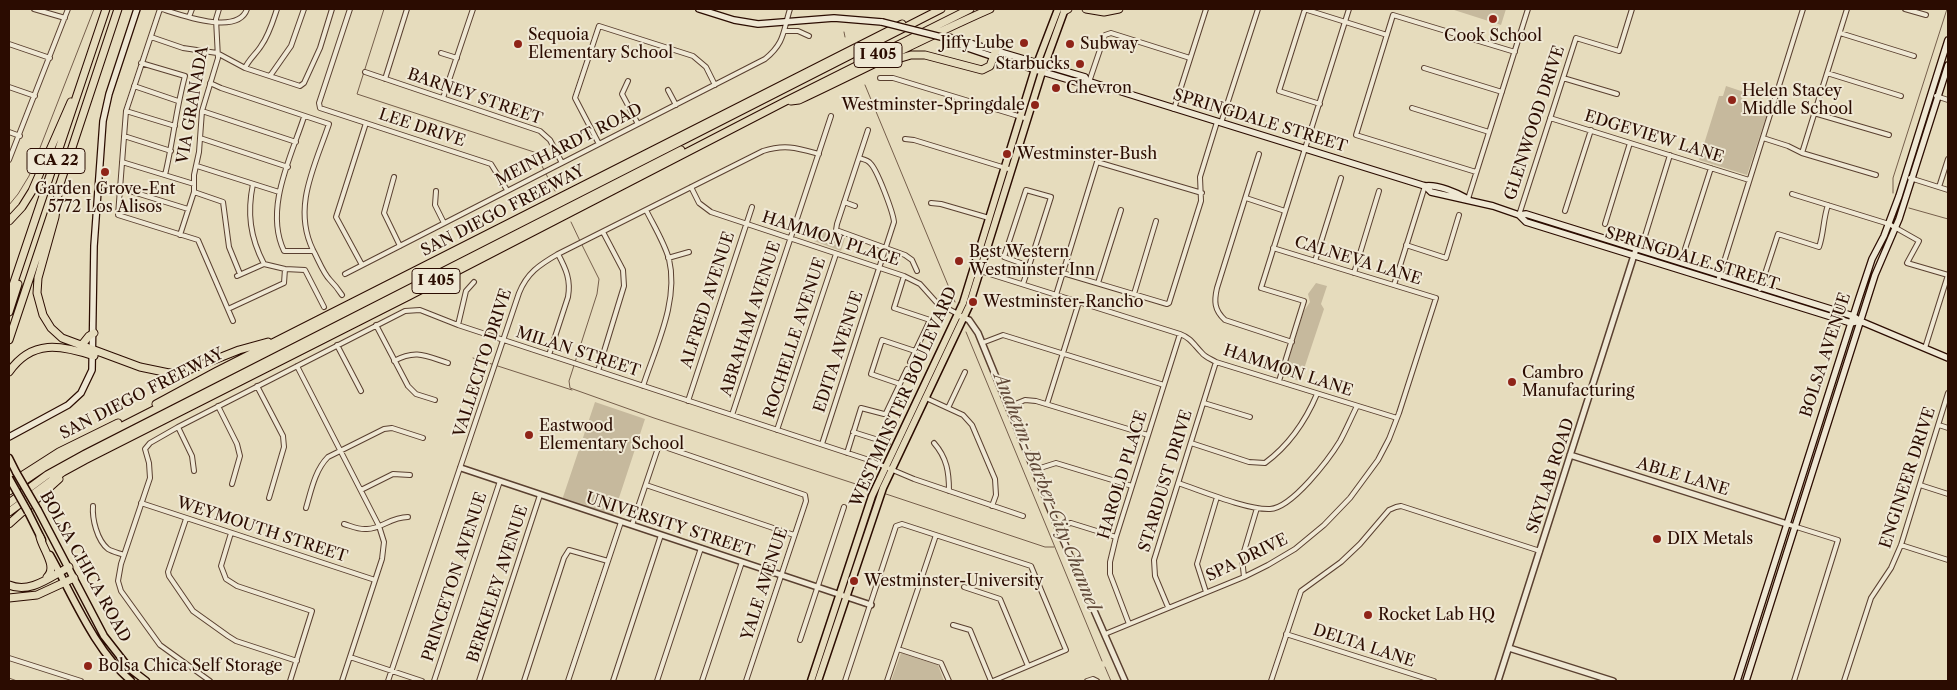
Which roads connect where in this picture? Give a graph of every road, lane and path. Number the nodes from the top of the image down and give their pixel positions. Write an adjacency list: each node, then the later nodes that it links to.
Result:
1 (34, 9): 38 (street)
2 (68, 9): 38 (street)
3 (106, 9): 42 (highway, CA 22)
4 (118, 9): 143 (highway, CA 22)
5 (137, 9): 232 (main road)
6 (161, 9): 37 (street); 47 (street)
7 (192, 9): 37 (street)
8 (219, 9): 41 (street, VIA GRANADA)
9 (247, 9): 41 (street)
10 (277, 9): 61 (street)
11 (304, 9): 67 (street)
12 (332, 9): 67 (street)
13 (350, 9): 101 (street, LEE DRIVE)
14 (408, 9): 70 (street)
15 (473, 9): 56 (street)
16 (699, 9): 39 (main road, SPRINGDALE STREET)
17 (790, 9): 39 (street, MEINHARDT ROAD)
18 (932, 9): 234 (highway, SAN DIEGO FREEWAY / I 405)
19 (941, 9): 309 (highway)
20 (959, 9): 315 (highway)
21 (970, 9): 87 (highway, SAN DIEGO FREEWAY / I 405)
22 (990, 9): 65 (highway)
23 (1064, 9): 60 (main road, WESTMINSTER BOULEVARD); 62 (main road, WESTMINSTER BOULEVARD)
24 (1086, 9): 25 (highway)
25 (1119, 9)
26 (1206, 9): 57 (street)
27 (1258, 9): 100 (street)
28 (1305, 9): 40 (street); 88 (street)
29 (1349, 9): 40 (street)
30 (1528, 9): 50 (street)
31 (1625, 9): 35 (street)
32 (1803, 9): 112 (street)
33 (1847, 9): 44 (street)
34 (1905, 9): 36 (street)
35 (1631, 10): 69 (street, GLENWOOD DRIVE)
36 (1926, 15)
37 (189, 17): 41 (street)
38 (65, 18): 55 (street)
39 (786, 22): 43 (street, MEINHARDT ROAD); 53 (main road, SPRINGDALE STREET, bridge)
40 (1345, 22): 45 (street); 88 (street)
41 (217, 23): 51 (street, VIA GRANADA)
42 (101, 25): 171 (highway); 217 (highway, CA 22); 222 (highway)
43 (785, 31): 46 (street); 74 (street, MEINHARDT ROAD)
44 (1840, 32): 54 (street); 66 (street)
45 (1387, 34): 50 (street); 132 (street)
46 (809, 36)
47 (151, 37): 51 (street); 58 (street)
48 (1948, 40): 80 (main road, BOLSA AVENUE)
49 (9, 44): 55 (street)
50 (1515, 52): 78 (street)
51 (217, 53): 61 (street); 73 (street, VIA GRANADA)
52 (440, 53): 56 (street)
53 (995, 54): 60 (main road, SPRINGDALE STREET); 65 (highway)
54 (1914, 56)
55 (50, 58): 81 (street)
56 (457, 58): 84 (street)
57 (1190, 58): 72 (street); 91 (street)
58 (141, 63): 75 (street); 86 (street)
59 (1948, 65): 83 (main road, BOLSA AVENUE)
60 (1036, 66): 62 (main road, SPRINGDALE STREET); 97 (main road, WESTMINSTER BOULEVARD)
61 (245, 68): 67 (street)
62 (1043, 68): 72 (main road, SPRINGDALE STREET); 99 (main road, WESTMINSTER BOULEVARD)
63 (1424, 68): 78 (street)
64 (364, 72): 70 (street, BARNEY STREET)
65 (858, 72): 87 (highway)
66 (1827, 73): 82 (street); 94 (street)
67 (270, 76)
68 (880, 78): 97 (street)
69 (1563, 78): 79 (street); 98 (street, GLENWOOD DRIVE)
70 (385, 79): 84 (street, BARNEY STREET)
71 (628, 81): 102 (street)
72 (1088, 82): 91 (main road, SPRINGDALE STREET)
73 (210, 83): 93 (street, VIA GRANADA); 96 (street)
74 (715, 85): 89 (street, MEINHARDT ROAD); 116 (street)
75 (134, 86): 86 (street); 92 (street)
76 (9, 87): 81 (street)
77 (668, 90): 89 (street)
78 (1502, 92): 107 (street)
79 (1617, 94)
80 (1931, 94): 83 (street); 135 (main road, BOLSA AVENUE)
81 (35, 96): 109 (street)
82 (1901, 96)
83 (1938, 96): 85 (street); 138 (main road, BOLSA AVENUE)
84 (443, 98): 127 (street, BARNEY STREET)
85 (1948, 100)
86 (178, 101): 103 (street)
87 (786, 101): 298 (highway, SAN DIEGO FREEWAY / I 405)
88 (1320, 104): 117 (street)
89 (676, 105): 102 (street, MEINHARDT ROAD)
90 (1412, 108): 107 (street)
91 (1174, 109): 100 (main road, SPRINGDALE STREET)
92 (126, 111): 103 (street); 110 (street)
93 (202, 111): 111 (street, VIA GRANADA); 114 (street)
94 (1814, 113): 108 (street); 119 (street)
95 (831, 116): 120 (street, ABRAHAM AVENUE)
96 (304, 117): 114 (street); 189 (street)
97 (1020, 117): 99 (street); 131 (main road, WESTMINSTER BOULEVARD)
98 (1550, 118): 105 (street, EDGEVIEW LANE); 168 (street, GLENWOOD DRIVE)
99 (1028, 119): 131 (main road, WESTMINSTER BOULEVARD)
100 (1219, 122): 117 (main road, SPRINGDALE STREET); 153 (street)
101 (366, 123): 147 (street, LEE DRIVE); 197 (street)
102 (638, 124): 116 (street, MEINHARDT ROAD)
103 (175, 126): 118 (street)
104 (868, 130): 123 (street)
105 (1591, 130): 115 (street, EDGEVIEW LANE); 166 (street)
106 (9, 132): 109 (street)
107 (1489, 132): 132 (street)
108 (1889, 135)
109 (20, 136): 125 (street)
110 (124, 136): 118 (street); 126 (street)
111 (200, 138): 128 (street, VIA GRANADA); 129 (street)
112 (1763, 138): 119 (street); 139 (street)
113 (905, 139): 131 (street)
114 (296, 142): 129 (street)
115 (1630, 143): 122 (street, EDGEVIEW LANE); 176 (street)
116 (599, 144): 127 (street, MEINHARDT ROAD)
117 (1305, 149): 142 (main road, SPRINGDALE STREET); 165 (street)
118 (171, 151): 133 (street)
119 (1802, 153): 134 (street)
120 (819, 154): 144 (street, VALLECITO DRIVE); 182 (street, ABRAHAM AVENUE)
121 (1259, 154): 155 (street)
122 (1670, 155): 130 (street, EDGEVIEW LANE); 181 (street)
123 (859, 158): 157 (street); 185 (street, EDITA AVENUE)
124 (1948, 158): 145 (street)
125 (9, 160)
126 (122, 162): 133 (street); 146 (street)
127 (562, 163): 147 (street, MEINHARDT ROAD)
128 (197, 166): 140 (street, VIA GRANADA); 141 (street)
129 (288, 167): 152 (street)
130 (1711, 168): 139 (street, EDGEVIEW LANE); 188 (street)
131 (1008, 169): 169 (main road, WESTMINSTER BOULEVARD)
132 (1476, 172): 156 (street)
133 (165, 175): 140 (street)
134 (1876, 175)
135 (1905, 177): 138 (street); 177 (main road, BOLSA AVENUE)
136 (394, 178): 184 (street)
137 (1341, 178): 195 (street)
138 (1912, 179): 145 (street); 178 (main road, BOLSA AVENUE)
139 (1749, 180): 208 (street)
140 (194, 184): 151 (street, VIA GRANADA)
141 (254, 184): 152 (street); 196 (street)
142 (1425, 186): 156 (main road, SPRINGDALE STREET); 183 (street)
143 (59, 187): 227 (highway, CA 22); 240 (highway)
144 (691, 187): 163 (street, VALLECITO DRIVE); 174 (street, HAMMON PLACE)
145 (1939, 187): 148 (street)
146 (120, 188): 162 (street); 180 (street)
147 (507, 190): 173 (street, MEINHARDT ROAD)
148 (1948, 190)
149 (436, 191): 173 (street)
150 (1380, 191): 204 (street)
151 (194, 192): 162 (street, VIA GRANADA); 196 (street)
152 (279, 192): 189 (street)
153 (1202, 193): 203 (street); 214 (street)
154 (1792, 194): 159 (street)
155 (1246, 198): 165 (street); 238 (street)
156 (1468, 199): 168 (main road, SPRINGDALE STREET)
157 (844, 202): 160 (street); 185 (street)
158 (931, 203): 169 (street)
159 (1828, 205): 177 (street); 213 (street)
160 (855, 206)
161 (752, 207): 174 (street, ALFRED AVENUE)
162 (188, 209): 180 (street, VIA GRANADA)
163 (646, 210): 179 (street, VALLECITO DRIVE); 194 (street)
164 (1122, 210): 211 (street)
165 (1285, 211): 186 (street)
166 (1564, 211)
167 (1460, 215): 183 (street)
168 (1519, 215): 170 (main road, SPRINGDALE STREET); 175 (main road, SPRINGDALE STREET)
169 (993, 219): 201 (main road, WESTMINSTER BOULEVARD)
170 (1540, 219): 175 (main road); 187 (main road, SPRINGDALE STREET)
171 (9, 221)
172 (1156, 221): 214 (street)
173 (444, 223): 184 (street, MEINHARDT ROAD)
174 (746, 224): 182 (street, HAMMON PLACE); 266 (street, ALFRED AVENUE)
175 (1534, 224): 193 (main road, SPRINGDALE STREET)
176 (1605, 224)
177 (1889, 224): 178 (street); 224 (main road, BOLSA AVENUE)
178 (1896, 227): 206 (street); 226 (main road, BOLSA AVENUE)
179 (603, 232): 191 (street, VALLECITO DRIVE); 253 (street)
180 (180, 235): 221 (street)
181 (1645, 236)
182 (791, 238): 192 (street, HAMMON PLACE); 274 (street, ABRAHAM AVENUE)
183 (1406, 245): 212 (street)
184 (400, 246): 197 (street, MEINHARDT ROAD)
185 (886, 248): 199 (street, EDITA AVENUE); 202 (street)
186 (1273, 248): 195 (street, CALNEVA LANE); 238 (street)
187 (1636, 249): 193 (street, SKYLAB ROAD); 208 (main road, SPRINGDALE STREET)
188 (1685, 249)
189 (313, 251): 215 (street)
190 (690, 252): 194 (street)
191 (558, 254): 236 (street, VALLECITO DRIVE); 245 (street)
192 (836, 254): 199 (street, HAMMON PLACE); 280 (street, ROCHELLE AVENUE)
193 (1634, 256): 208 (main road, SPRINGDALE STREET); 292 (street, SKYLAB ROAD)
194 (668, 258): 260 (street)
195 (1315, 261): 204 (street, CALNEVA LANE)
196 (264, 264): 200 (street)
197 (362, 265): 205 (street, MEINHARDT ROAD)
198 (1029, 266): 198 (street); 210 (street)
199 (879, 268): 207 (street, HAMMON PLACE); 289 (street, EDITA AVENUE)
200 (285, 269): 220 (street); 221 (street)
201 (977, 270): 210 (street); 223 (main road, WESTMINSTER BOULEVARD)
202 (917, 271)
203 (1063, 273): 211 (street); 216 (street)
204 (1354, 273): 212 (street, CALNEVA LANE)
205 (345, 274)
206 (1948, 275): 241 (street)
207 (904, 276): 223 (street, HAMMON PLACE); 242 (street)
208 (1719, 278): 213 (main road, SPRINGDALE STREET)
209 (474, 282): 230 (street)
210 (1023, 284): 216 (street)
211 (1098, 284): 214 (street)
212 (1394, 285): 218 (street, CALNEVA LANE)
213 (1760, 291): 224 (main road, SPRINGDALE STREET); 228 (main road, SPRINGDALE STREET)
214 (1134, 294)
215 (342, 295)
216 (1056, 295): 219 (street)
217 (9, 297)
218 (1436, 298): 276 (street, SPA DRIVE)
219 (1079, 302): 233 (street); 243 (street)
220 (324, 307)
221 (228, 309): 225 (street)
222 (9, 312)
223 (961, 316): 237 (street); 264 (main road, WESTMINSTER BOULEVARD); 295 (main road, WESTMINSTER BOULEVARD)
224 (1853, 316): 226 (main road, SPRINGDALE STREET); 228 (main road, BOLSA AVENUE)
225 (233, 321)
226 (1860, 321): 228 (main road, SPRINGDALE STREET); 241 (main road, SPRINGDALE STREET); 283 (main road, BOLSA AVENUE)
227 (16, 322): 231 (highway); 235 (highway)
228 (1851, 322): 268 (main road, BOLSA AVENUE)
229 (376, 325): 230 (street, MILAN STREET); 239 (street, MILAN STREET); 247 (street)
230 (458, 325): 236 (street, MILAN STREET)
231 (9, 331)
232 (94, 333): 240 (highway); 244 (main road)
233 (1180, 334): 249 (street, HAMMON LANE); 258 (street, HAROLD PLACE)
234 (286, 337): 244 (highway); 303 (highway, SAN DIEGO FREEWAY / I 405)
235 (9, 340)
236 (503, 340): 245 (street, MILAN STREET); 294 (street, VALLECITO DRIVE)
237 (982, 342): 243 (street); 272 (street)
238 (1292, 342): 256 (street)
239 (336, 345): 251 (street, MILAN STREET); 261 (street)
240 (81, 346): 244 (highway)
241 (1925, 348): 246 (main road, SPRINGDALE STREET)
242 (915, 351): 248 (street); 257 (street)
243 (1063, 352): 258 (street); 269 (street)
244 (94, 353): 254 (highway); 284 (main road)
245 (549, 355): 253 (street, MILAN STREET)
246 (1948, 358)
247 (394, 360): 250 (street); 265 (street)
248 (910, 362)
249 (1216, 362): 256 (street, HAMMON LANE); 267 (street, STARDUST DRIVE)
250 (448, 363)
251 (297, 366): 259 (street, MILAN STREET); 290 (street)
252 (906, 369): 257 (street)
253 (598, 371): 260 (street, MILAN STREET)
254 (9, 372)
255 (965, 372): 273 (street)
256 (1279, 382): 263 (street, HAMMON LANE)
257 (900, 384): 281 (street)
258 (1164, 385): 282 (street, HAROLD PLACE)
259 (257, 386): 270 (street, MILAN STREET); 314 (street)
260 (643, 386): 266 (street, MILAN STREET)
261 (360, 391)
262 (1948, 392): 277 (street, ENGINEER DRIVE)
263 (1317, 394): 271 (street, HAMMON LANE); 288 (street)
264 (926, 398): 273 (street); 295 (main road, WESTMINSTER BOULEVARD)
265 (435, 400)
266 (688, 401): 274 (street, MILAN STREET)
267 (1204, 403): 275 (street); 288 (street, STARDUST DRIVE)
268 (1826, 403): 283 (main road); 329 (main road, BOLSA AVENUE)
269 (1047, 404): 272 (street); 282 (street)
270 (218, 406): 278 (street, MILAN STREET); 304 (street)
271 (1357, 406): 276 (street, HAMMON LANE); 321 (street)
272 (1008, 407): 296 (street)
273 (948, 408): 318 (street)
274 (732, 415): 280 (street, MILAN STREET)
275 (1250, 417)
276 (1397, 418): 350 (street, SPA DRIVE)
277 (1939, 425): 279 (street); 306 (street, ENGINEER DRIVE)
278 (178, 427): 297 (street); 316 (street, MILAN STREET)
279 (1948, 428)
280 (778, 430): 289 (street, MILAN STREET)
281 (853, 432): 286 (street); 291 (street)
282 (1148, 435): 307 (street, HAROLD PLACE)
283 (1824, 435): 333 (main road, BOLSA AVENUE)
284 (9, 437)
285 (423, 438): 290 (street)
286 (888, 443)
287 (934, 443): 310 (street)
288 (1191, 443): 302 (street, STARDUST DRIVE)
289 (822, 444): 291 (street, MILAN STREET)
290 (340, 450): 308 (street); 319 (street)
291 (847, 453): 295 (street, MILAN STREET)
292 (1570, 455): 329 (street, ABLE LANE); 342 (street, SKYLAB ROAD)
293 (9, 458): 347 (main road, BOLSA CHICA ROAD, bridge)
294 (461, 468): 301 (street, UNIVERSITY STREET); 375 (street, VALLECITO DRIVE)
295 (889, 468): 310 (street, MILAN STREET); 359 (main road, WESTMINSTER BOULEVARD); 360 (main road, WESTMINSTER BOULEVARD)
296 (1034, 470): 307 (street); 332 (street)
297 (194, 471)
298 (63, 472): 322 (highway, I 405); 327 (highway)
299 (410, 475): 308 (street)
300 (9, 478): 338 (main road, BOLSA CHICA ROAD, bridge)
301 (500, 481): 312 (street, UNIVERSITY STREET); 386 (street, PRINCETON AVENUE)
302 (1178, 483): 313 (street); 363 (street, STARDUST DRIVE)
303 (9, 484)
304 (232, 484)
305 (646, 485): 330 (street); 336 (street); 336 (street, YALE AVENUE)
306 (1920, 485): 311 (street); 340 (street, ENGINEER DRIVE)
307 (1132, 486): 339 (street, HAROLD PLACE)
308 (361, 490): 331 (street)
309 (9, 491)
310 (949, 492): 318 (street, MILAN STREET)
311 (1948, 494)
312 (540, 495): 326 (street, UNIVERSITY STREET); 387 (street, BERKELEY AVENUE)
313 (1217, 497): 321 (street); 358 (street)
314 (269, 498)
315 (9, 503)
316 (141, 503): 325 (street, WEYMOUTH STREET); 343 (street)
317 (93, 506): 343 (street)
318 (992, 506): 323 (street, MILAN STREET)
319 (306, 508)
320 (844, 508): 356 (street)
321 (1257, 508): 350 (street)
322 (9, 512)
323 (1024, 516)
324 (408, 517): 331 (street)
325 (186, 519): 334 (street, WEYMOUTH STREET); 373 (street)
326 (621, 522): 330 (street, UNIVERSITY STREET); 345 (street)
327 (9, 524)
328 (344, 524): 331 (street)
329 (1787, 524): 333 (street); 406 (main road, BOLSA AVENUE)
330 (632, 525): 335 (street, UNIVERSITY STREET)
331 (379, 526): 352 (street)
332 (1057, 526): 339 (street); 366 (street)
333 (1795, 526): 407 (main road, BOLSA AVENUE); 408 (street)
334 (231, 533): 352 (street, WEYMOUTH STREET); 373 (street)
335 (661, 535): 341 (street, UNIVERSITY STREET); 390 (street)
336 (794, 535): 349 (street, YALE AVENUE)
337 (936, 535): 362 (street); 370 (street); 374 (street)
338 (40, 537): 348 (main road, BOLSA CHICA ROAD); 355 (highway)
339 (1116, 538): 364 (street, HAROLD PLACE)
340 (1901, 545): 344 (street); 409 (street, ENGINEER DRIVE)
341 (701, 548): 346 (street, UNIVERSITY STREET); 391 (street)
342 (1540, 551): 367 (street); 369 (street, SKYLAB ROAD)
343 (124, 555): 381 (street)
344 (1948, 560)
345 (608, 561): 388 (street); 389 (street)
346 (742, 562): 349 (street, UNIVERSITY STREET); 392 (street)
347 (69, 568): 348 (highway); 351 (main road, BOLSA CHICA ROAD)
348 (59, 572): 353 (main road, BOLSA CHICA ROAD); 355 (highway)
349 (781, 575): 356 (street, UNIVERSITY STREET); 393 (street, YALE AVENUE)
350 (1244, 577): 358 (street, SPA DRIVE)
351 (74, 578): 353 (highway); 376 (main road, BOLSA CHICA ROAD)
352 (375, 580): 371 (street)
353 (65, 583): 361 (highway); 379 (main road, BOLSA CHICA ROAD)
354 (9, 585): 355 (highway)
355 (36, 585)
356 (818, 587): 359 (street, UNIVERSITY STREET); 368 (street)
357 (964, 587): 374 (street)
358 (1206, 592): 363 (street, SPA DRIVE)
359 (839, 594): 360 (street, UNIVERSITY STREET); 394 (main road, WESTMINSTER BOULEVARD)
360 (846, 596): 362 (street, UNIVERSITY STREET); 395 (main road, WESTMINSTER BOULEVARD)
361 (9, 598)
362 (871, 604): 396 (street)
363 (1168, 607): 364 (street, SPA DRIVE)
364 (1129, 624): 366 (street, SPA DRIVE)
365 (953, 626): 399 (street)
366 (1105, 634): 401 (street)
367 (1286, 634): 402 (street); 403 (street, DELTA LANE)
368 (800, 640)
369 (1509, 648): 404 (street, SKYLAB ROAD); 405 (street)
370 (898, 649): 397 (street); 398 (street)
371 (350, 657): 375 (street); 383 (street)
372 (9, 658): 378 (street)
373 (297, 661): 382 (street)
374 (1028, 666): 399 (street)
375 (392, 670): 384 (street, VALLECITO DRIVE); 385 (street)
376 (138, 679): 380 (main road, BOLSA CHICA ROAD)
377 (1097, 680): 400 (street)
378 (81, 681)
379 (131, 681)
380 (146, 681)
381 (210, 681)
382 (290, 681)
383 (342, 681)
384 (388, 681)
385 (422, 681)
386 (434, 681)
387 (479, 681)
388 (524, 681)
389 (568, 681)
390 (613, 681)
391 (657, 681)
392 (702, 681)
393 (746, 681)
394 (811, 681)
395 (818, 681)
396 (845, 681)
397 (887, 681)
398 (949, 681)
399 (992, 681)
400 (1087, 681)
401 (1125, 681)
402 (1271, 681)
403 (1434, 681)
404 (1498, 681)
405 (1613, 681)
406 (1737, 681)
407 (1746, 681)
408 (1794, 681)
409 (1844, 681)

